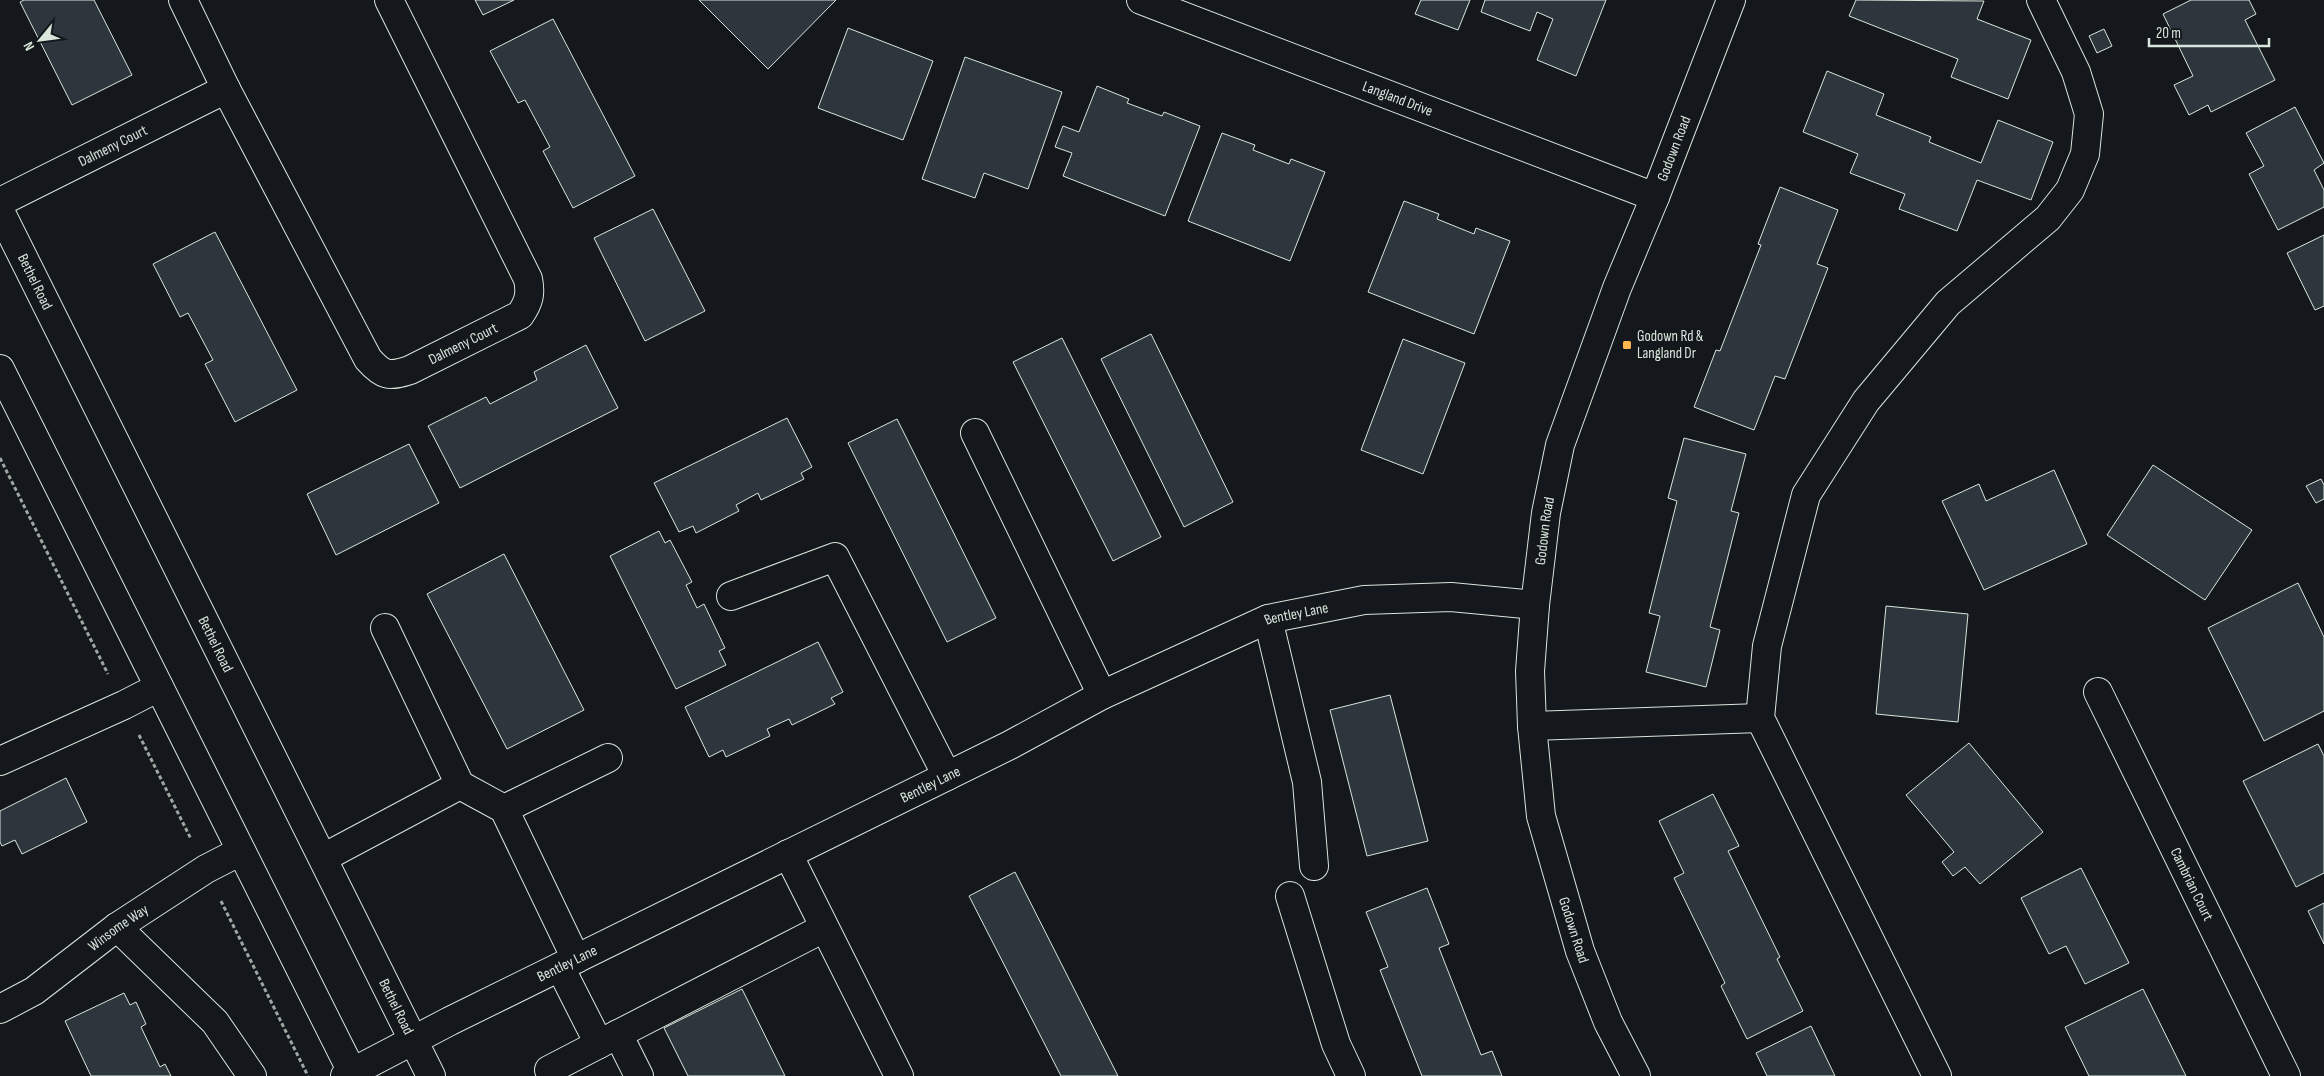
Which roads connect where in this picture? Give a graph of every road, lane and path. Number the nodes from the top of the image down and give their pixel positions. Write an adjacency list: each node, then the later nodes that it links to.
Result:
1 (183, 0): 6 (street, Dalmeny Court)
2 (389, 0): 6 (street, Dalmeny Court)
3 (1141, 0): 7 (street, Langland Drive)
4 (1731, 0): 7 (street, Godown Road)
5 (2041, 0): 21 (street)
6 (226, 89): 8 (street, Dalmeny Court)
7 (1655, 197): 14 (street, Godown Road)
8 (0, 202)
9 (0, 211): 30 (street, Bethel Road)
10 (0, 369): 17 (street)
11 (975, 433): 19 (street)
12 (0, 458): 20 (path)
13 (731, 596): 25 (street)
14 (1535, 605): 15 (street, Bentley Lane); 22 (street, Godown Road)
15 (1268, 619): 19 (street, Bentley Lane); 31 (street)
16 (385, 628): 26 (street)
17 (159, 687): 20 (street); 28 (street)
18 (2098, 692): 50 (street, Cambrian Court)
19 (1102, 695): 25 (street, Bentley Lane)
20 (124, 705): 24 (street); 32 (path)
21 (1760, 718): 22 (street); 49 (street)
22 (1532, 726): 48 (street, Godown Road)
23 (608, 758): 27 (street)
24 (0, 761)
25 (947, 776): 29 (street, Bentley Lane)
26 (460, 785): 27 (street); 30 (street)
27 (504, 810): 36 (street)
28 (241, 851): 32 (street, Winsome Way); 40 (street)
29 (788, 854): 35 (street); 36 (street, Bentley Lane)
30 (323, 858): 39 (street, Bethel Road)
31 (1314, 866)
32 (206, 869): 34 (street, Winsome Way); 42 (path)
33 (1290, 896): 47 (street)
34 (117, 928): 37 (street, Winsome Way); 41 (street)
35 (824, 928): 38 (street); 46 (street)
36 (568, 963): 38 (street); 39 (street, Bentley Lane)
37 (0, 1009)
38 (608, 1039): 44 (street); 45 (street)
39 (414, 1040): 40 (street, Bentley Lane); 43 (street, Bethel Road)
40 (350, 1075)
41 (252, 1076)
42 (308, 1076)
43 (431, 1076)
44 (552, 1076)
45 (639, 1076)
46 (899, 1076)
47 (1351, 1076)
48 (1636, 1076)
49 (1937, 1076)
50 (2286, 1076)

